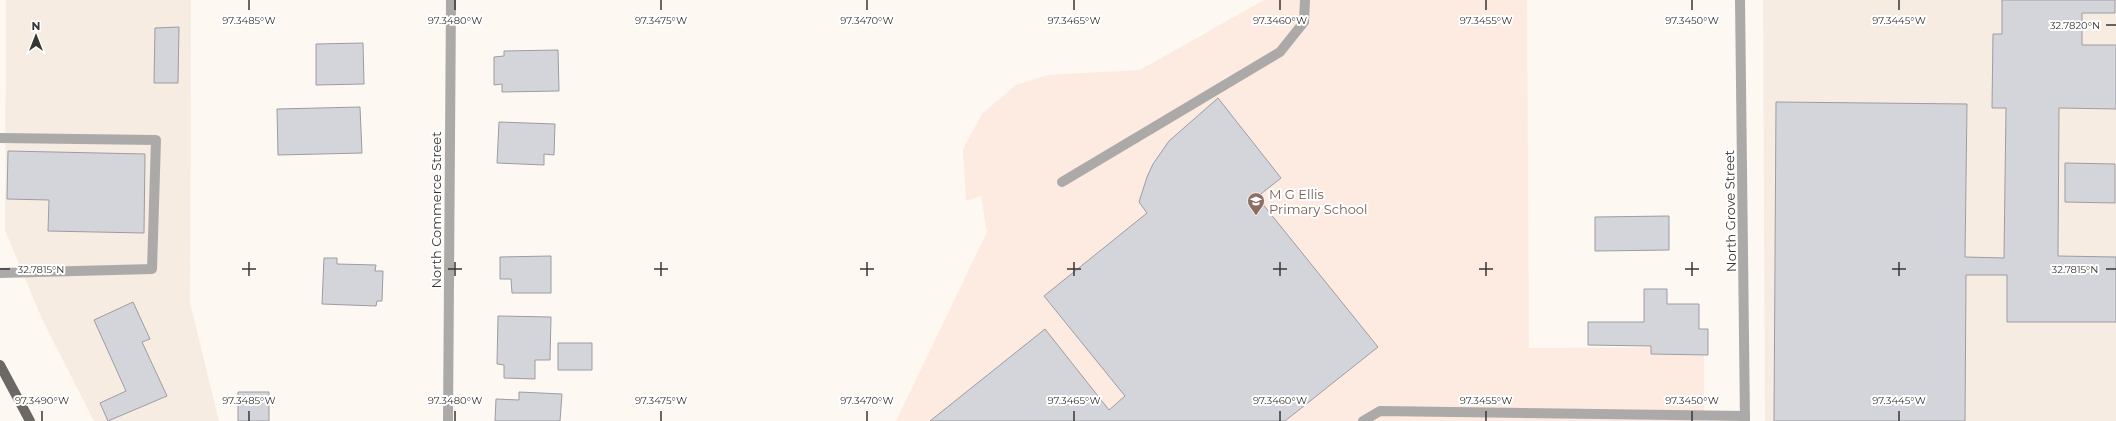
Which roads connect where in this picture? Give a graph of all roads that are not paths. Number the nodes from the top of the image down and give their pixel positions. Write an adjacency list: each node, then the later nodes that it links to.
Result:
1 (451, 0): 10 (street, North Commerce Street)
2 (1305, 0): 5 (street)
3 (1740, 0): 8 (street, North Grove Street)
4 (0, 138): 6 (street)
5 (1062, 182)
6 (0, 273)
7 (0, 366): 9 (main road)
8 (1745, 419): 11 (street)
9 (30, 421)
10 (448, 421)
11 (1362, 421)

